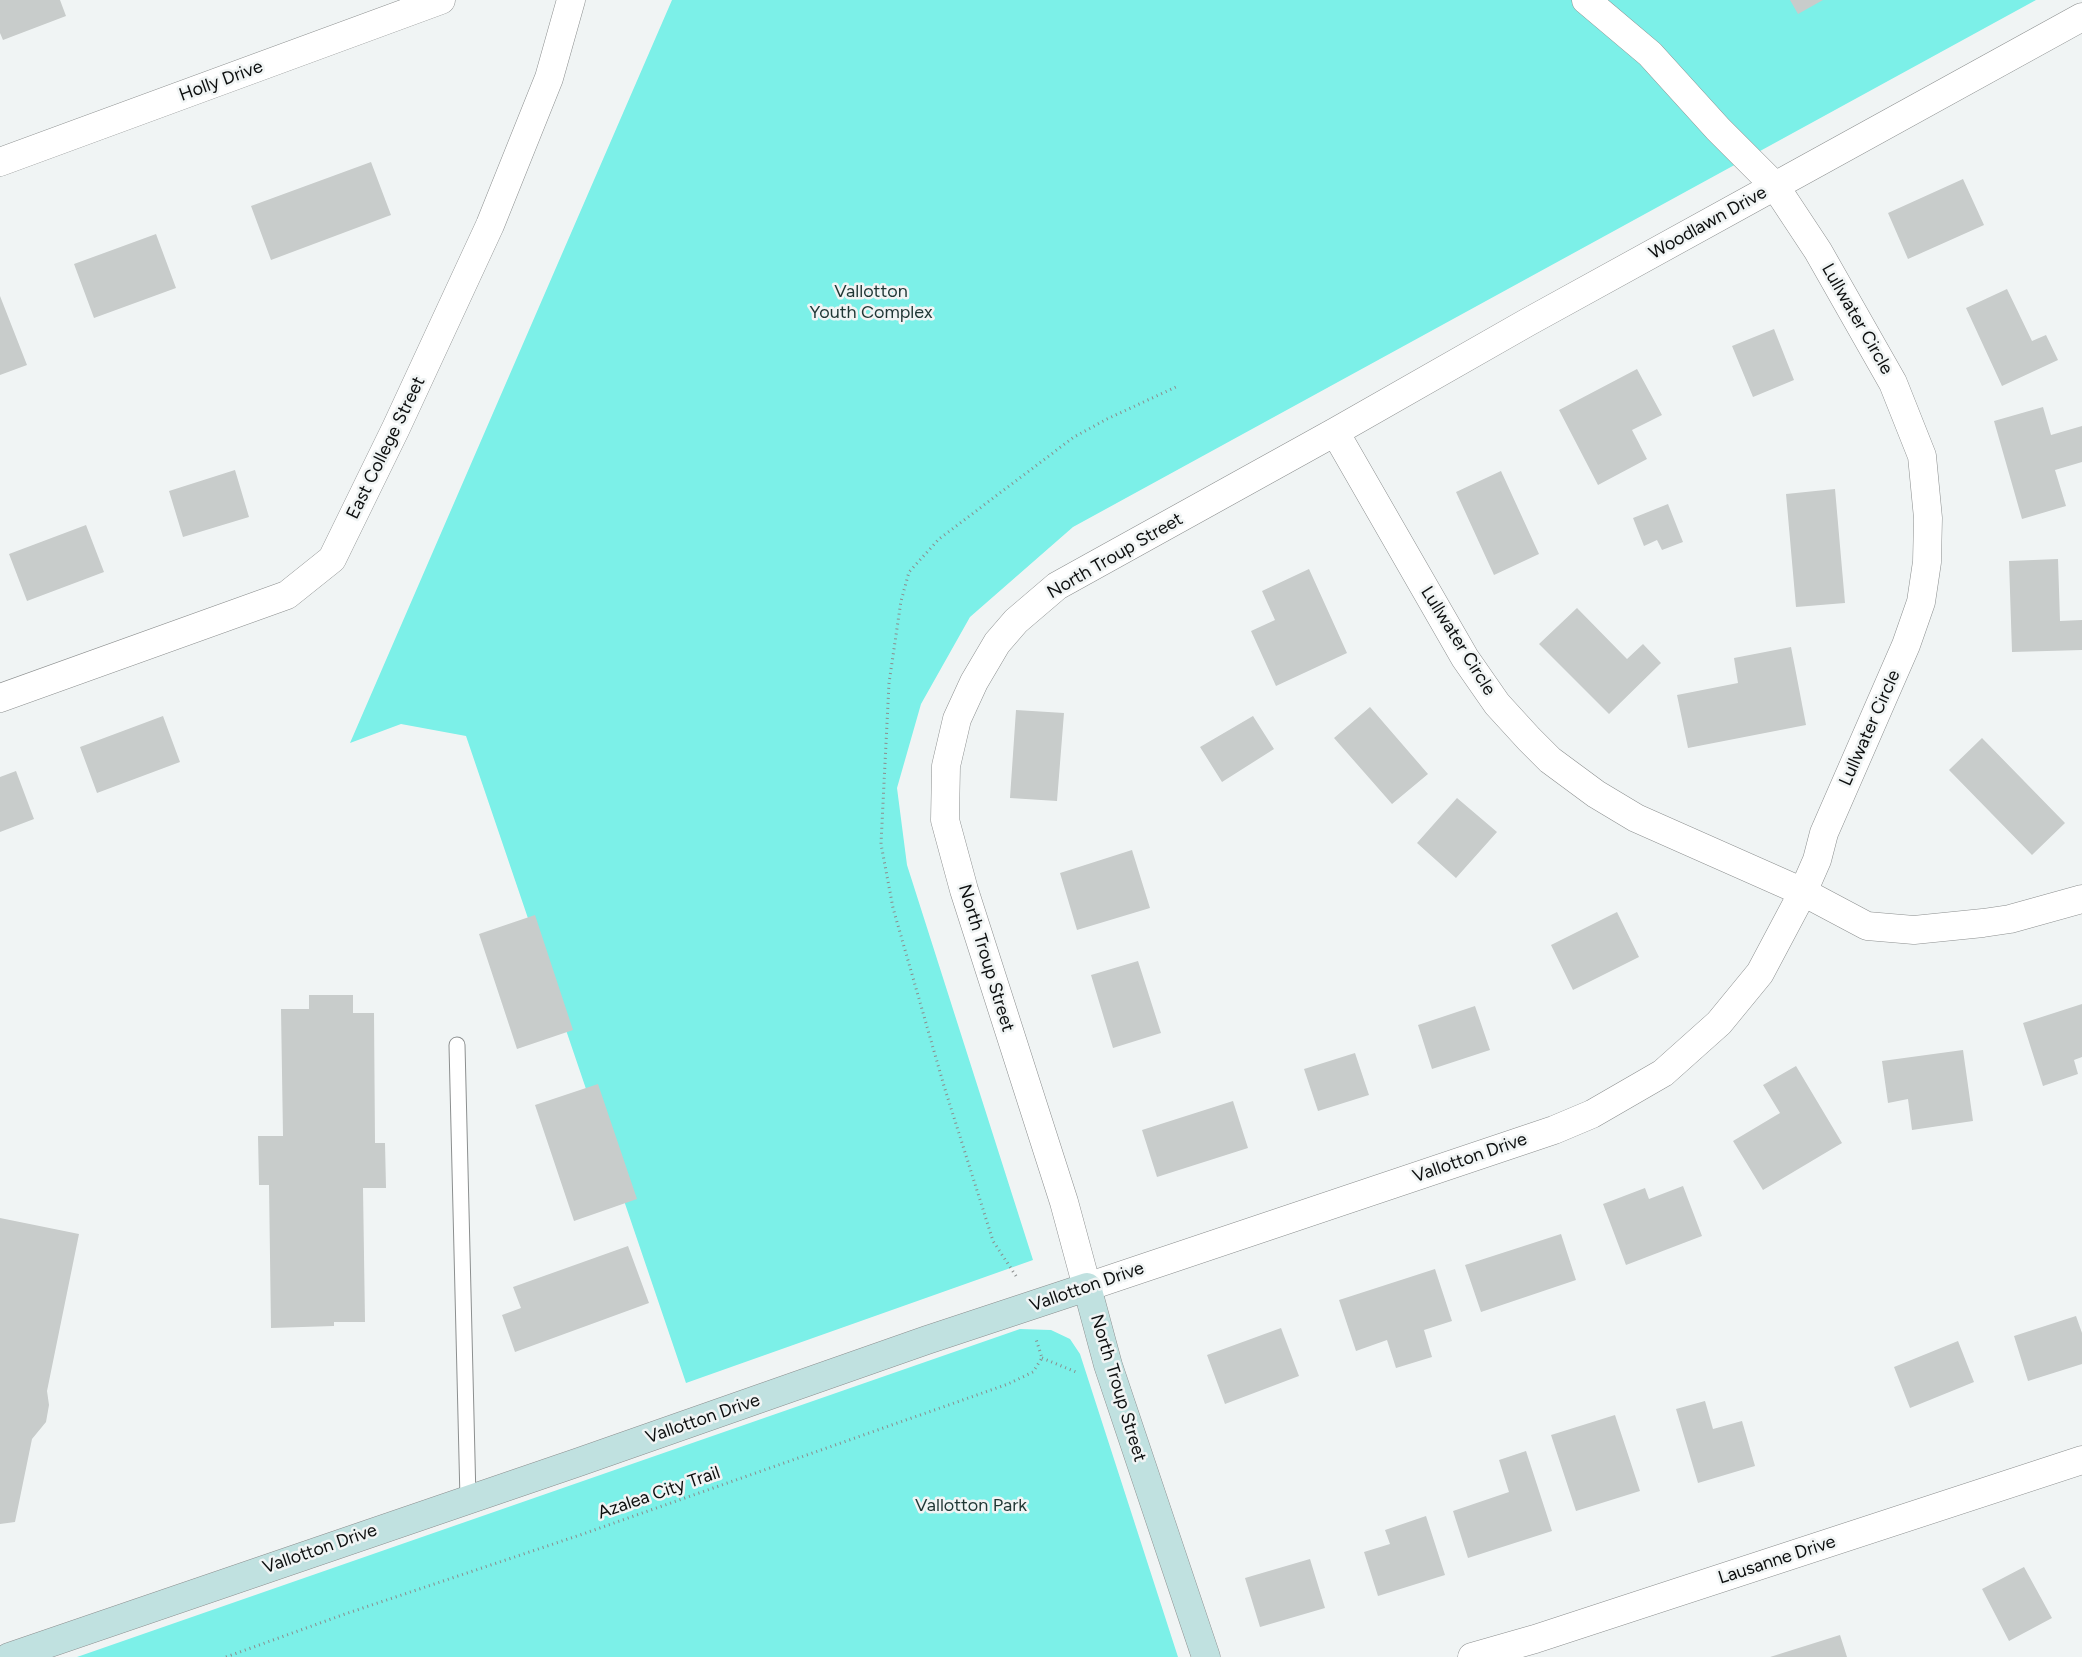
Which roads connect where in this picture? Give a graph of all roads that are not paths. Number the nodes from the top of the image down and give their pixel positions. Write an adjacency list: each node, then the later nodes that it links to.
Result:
1 (441, 0): 5 (street, Holly Drive)
2 (571, 0): 8 (street, East College Street)
3 (1586, 0): 6 (street, Lullwater Circle)
4 (2082, 17): 6 (street, Woodlawn Drive)
5 (0, 162)
6 (1775, 186): 7 (street, Woodlawn Drive); 9 (street, Lullwater Circle)
7 (1335, 432): 9 (street, Lullwater Circle); 12 (street, North Troup Street)
8 (0, 698)
9 (1803, 892): 10 (street); 12 (street, Vallotton Drive)
10 (2082, 898)
11 (457, 1045): 14 (lane)
12 (1087, 1287): 14 (street, Vallotton Drive); 16 (street, North Troup Street)
13 (2082, 1460): 17 (street, Lausanne Drive)
14 (468, 1499): 15 (street, Vallotton Drive)
15 (9, 1657)
16 (1206, 1657)
17 (1472, 1657)

